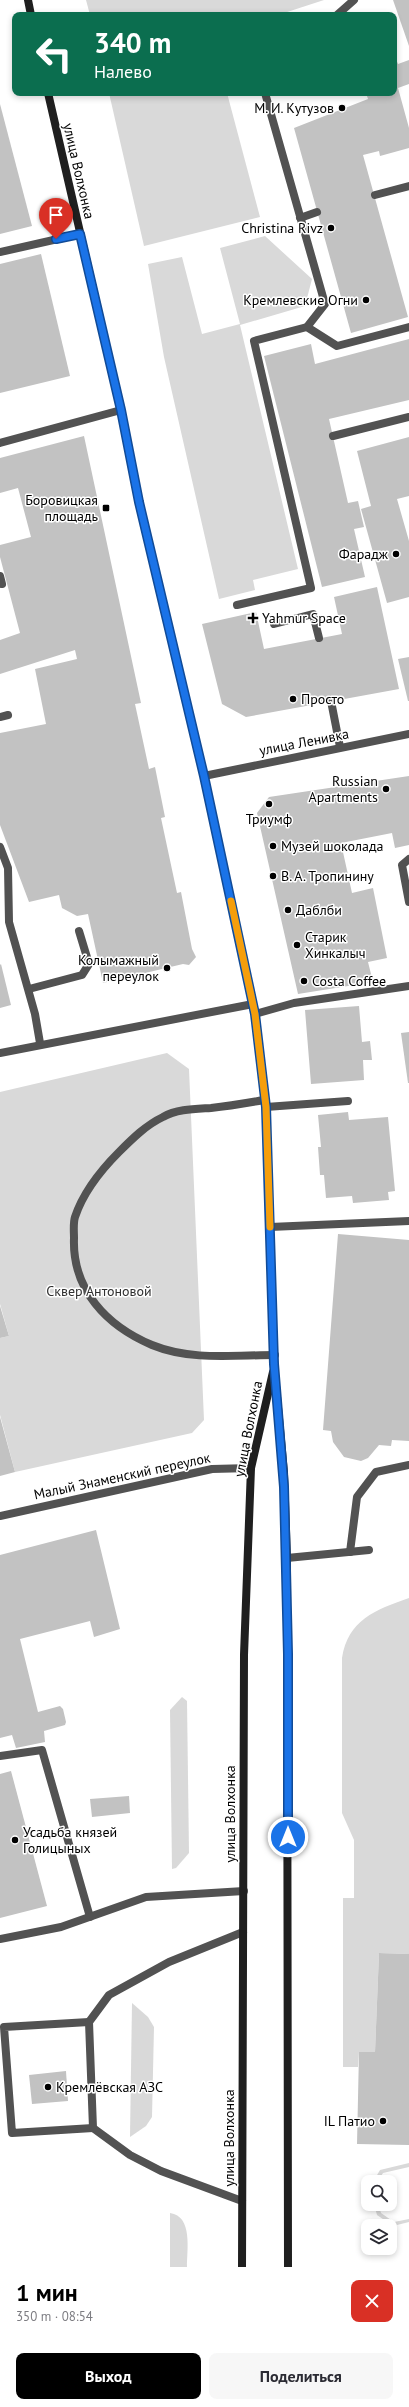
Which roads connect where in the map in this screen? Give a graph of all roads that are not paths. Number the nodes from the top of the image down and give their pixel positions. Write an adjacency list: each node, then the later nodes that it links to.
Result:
1 (354, 0): 4 (street)
2 (28, 1): 3 (main road)
3 (30, 12)
4 (340, 12)
5 (49, 96): 11 (main road, улица Волхонка)
6 (265, 96): 10 (street)
7 (409, 186): 8 (street)
8 (375, 195)
9 (317, 212): 10 (street)
10 (300, 218): 13 (street)
11 (80, 234): 12 (street); 15 (main road, улица Волхонка)
12 (0, 252)
13 (307, 327): 14 (street); 20 (street)
14 (409, 327)
15 (121, 410): 18 (street); 27 (main road, улица Волхонка)
16 (409, 417): 17 (street)
17 (333, 436)
18 (0, 443)
19 (287, 448): 20 (street)
20 (278, 449): 21 (street)
21 (237, 605)
22 (274, 624): 23 (street)
23 (319, 638)
24 (331, 701): 26 (street)
25 (409, 734): 26 (street, улица Ленивка)
26 (340, 747): 27 (street, улица Ленивка)
27 (204, 776): 34 (main road, улица Волхонка)
28 (0, 847): 33 (street)
29 (409, 859): 30 (street)
30 (409, 902)
31 (79, 931): 33 (street)
32 (409, 986): 35 (street)
33 (29, 989): 36 (street)
34 (253, 1004): 35 (main road, улица Волхонка); 36 (street)
35 (255, 1014): 39 (main road, улица Волхонка)
36 (40, 1044): 37 (street)
37 (0, 1053)
38 (348, 1101): 39 (street)
39 (265, 1104): 41 (main road, улица Волхонка); 42 (street)
40 (409, 1221): 41 (street)
41 (270, 1228): 42 (main road, улица Волхонка)
42 (275, 1355): 43 (main road, улица Волхонка)
43 (274, 1364): 45 (main road, улица Волхонка); 49 (main road, улица Волхонка)
44 (409, 1465): 48 (street)
45 (251, 1468): 46 (street, Малый Знаменский переулок); 51 (main road, улица Волхонка)
46 (0, 1516)
47 (369, 1550): 48 (street)
48 (350, 1552): 49 (street)
49 (287, 1558): 59 (main road, улица Волхонка)
50 (0, 1756): 52 (street)
51 (244, 1892): 52 (street); 53 (main road, улица Волхонка)
52 (90, 1917): 54 (street)
53 (243, 1932): 55 (street); 57 (main road, улица Волхонка)
54 (0, 1940)
55 (89, 2022): 56 (street); 56 (street)
56 (93, 2128): 57 (street)
57 (242, 2201): 58 (main road, улица Волхонка)
58 (242, 2267)
59 (288, 2267)

